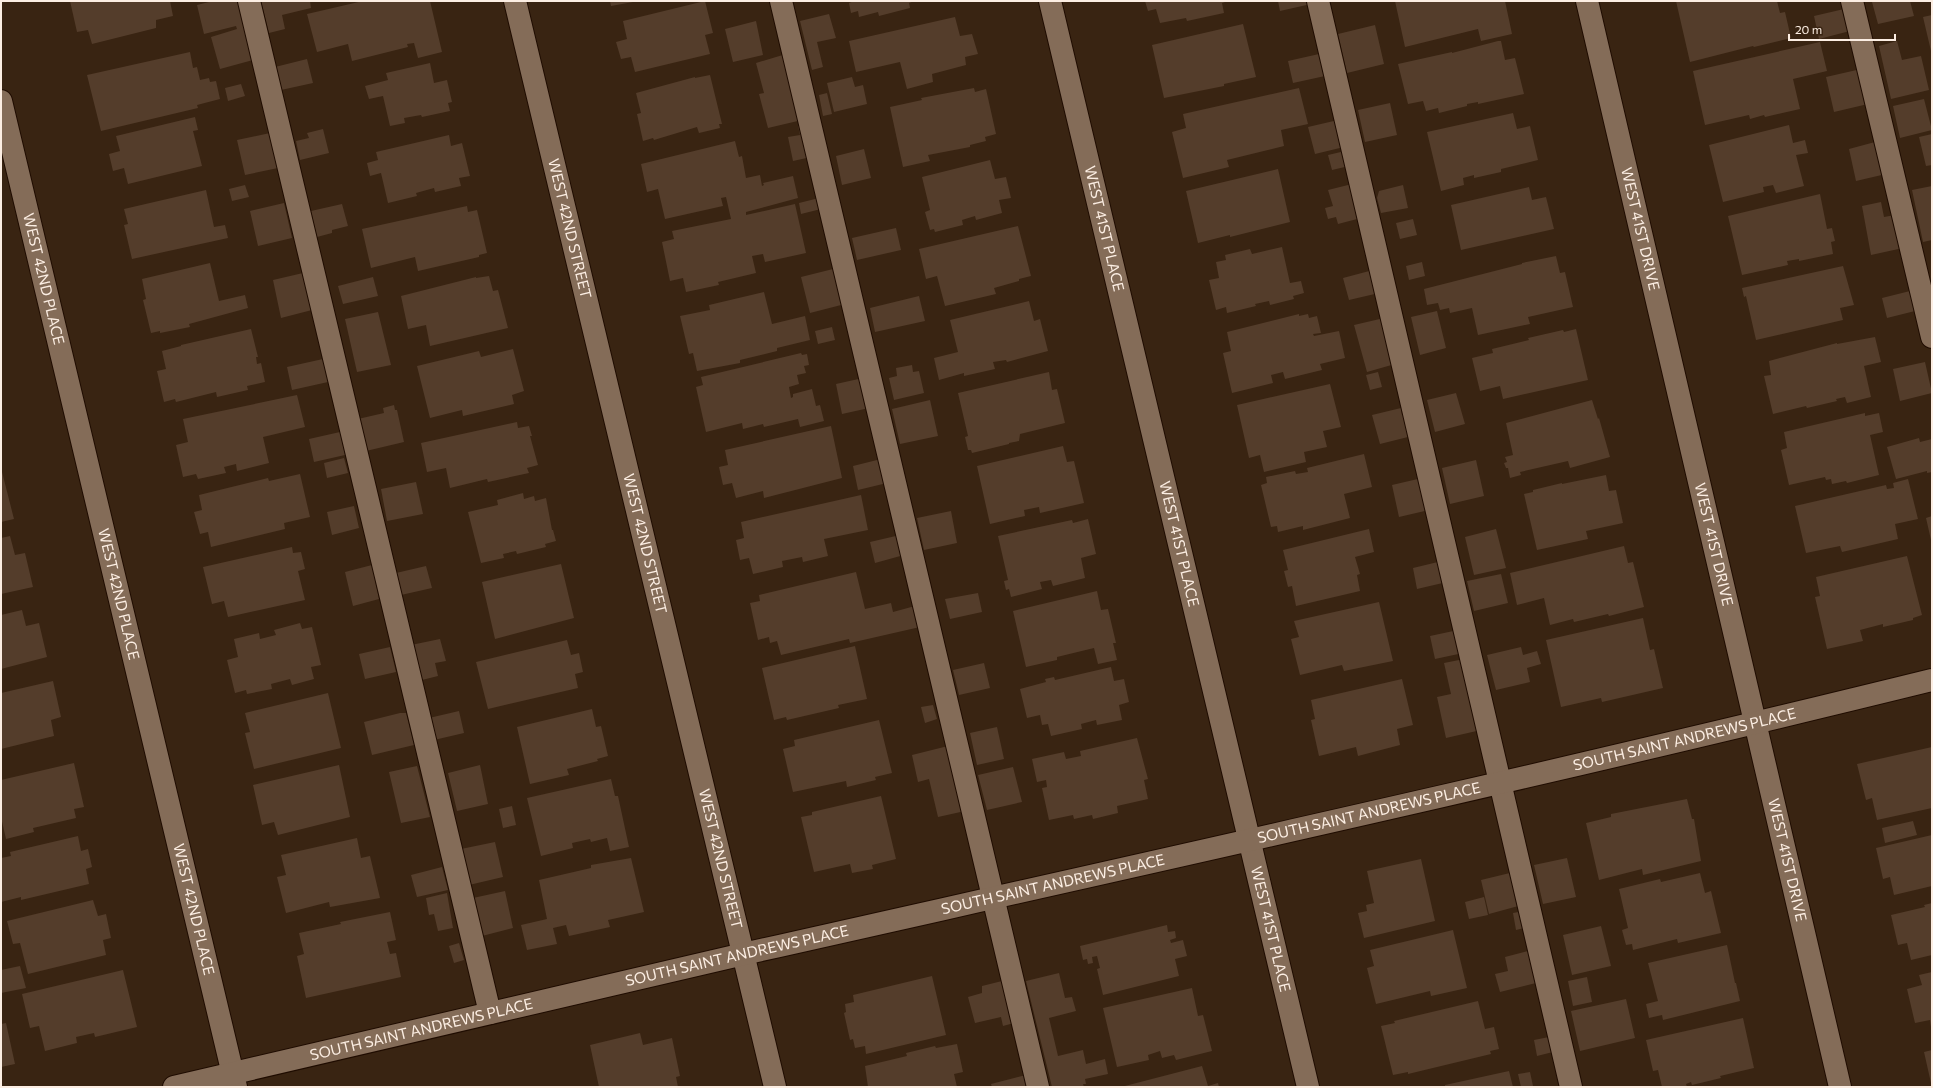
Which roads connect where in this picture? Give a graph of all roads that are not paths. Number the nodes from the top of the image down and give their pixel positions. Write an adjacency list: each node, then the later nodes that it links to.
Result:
1 (249, 1): 16 (street)
2 (516, 1): 15 (street, WEST 42ND STREET)
3 (781, 1): 14 (street)
4 (1050, 1): 13 (street, WEST 41ST PLACE)
5 (1318, 1): 12 (street)
6 (1587, 1): 11 (street, WEST 41ST DRIVE)
7 (1852, 1): 9 (street)
8 (1, 101): 17 (street, WEST 42ND PLACE)
9 (1932, 337)
10 (1932, 680): 11 (street, SOUTH SAINT ANDREWS PLACE)
11 (1756, 724): 12 (street, SOUTH SAINT ANDREWS PLACE); 23 (street, WEST 41ST DRIVE)
12 (1500, 783): 13 (street, SOUTH SAINT ANDREWS PLACE); 22 (street)
13 (1250, 842): 14 (street, SOUTH SAINT ANDREWS PLACE); 21 (street, WEST 41ST PLACE)
14 (994, 898): 15 (street, SOUTH SAINT ANDREWS PLACE); 20 (street)
15 (744, 954): 16 (street, SOUTH SAINT ANDREWS PLACE); 19 (street, WEST 42ND STREET)
16 (490, 1013): 17 (street, SOUTH SAINT ANDREWS PLACE)
17 (234, 1080): 18 (street, SOUTH SAINT ANDREWS PLACE)
18 (174, 1087)
19 (775, 1087)
20 (1038, 1087)
21 (1308, 1087)
22 (1571, 1087)
23 (1840, 1087)

